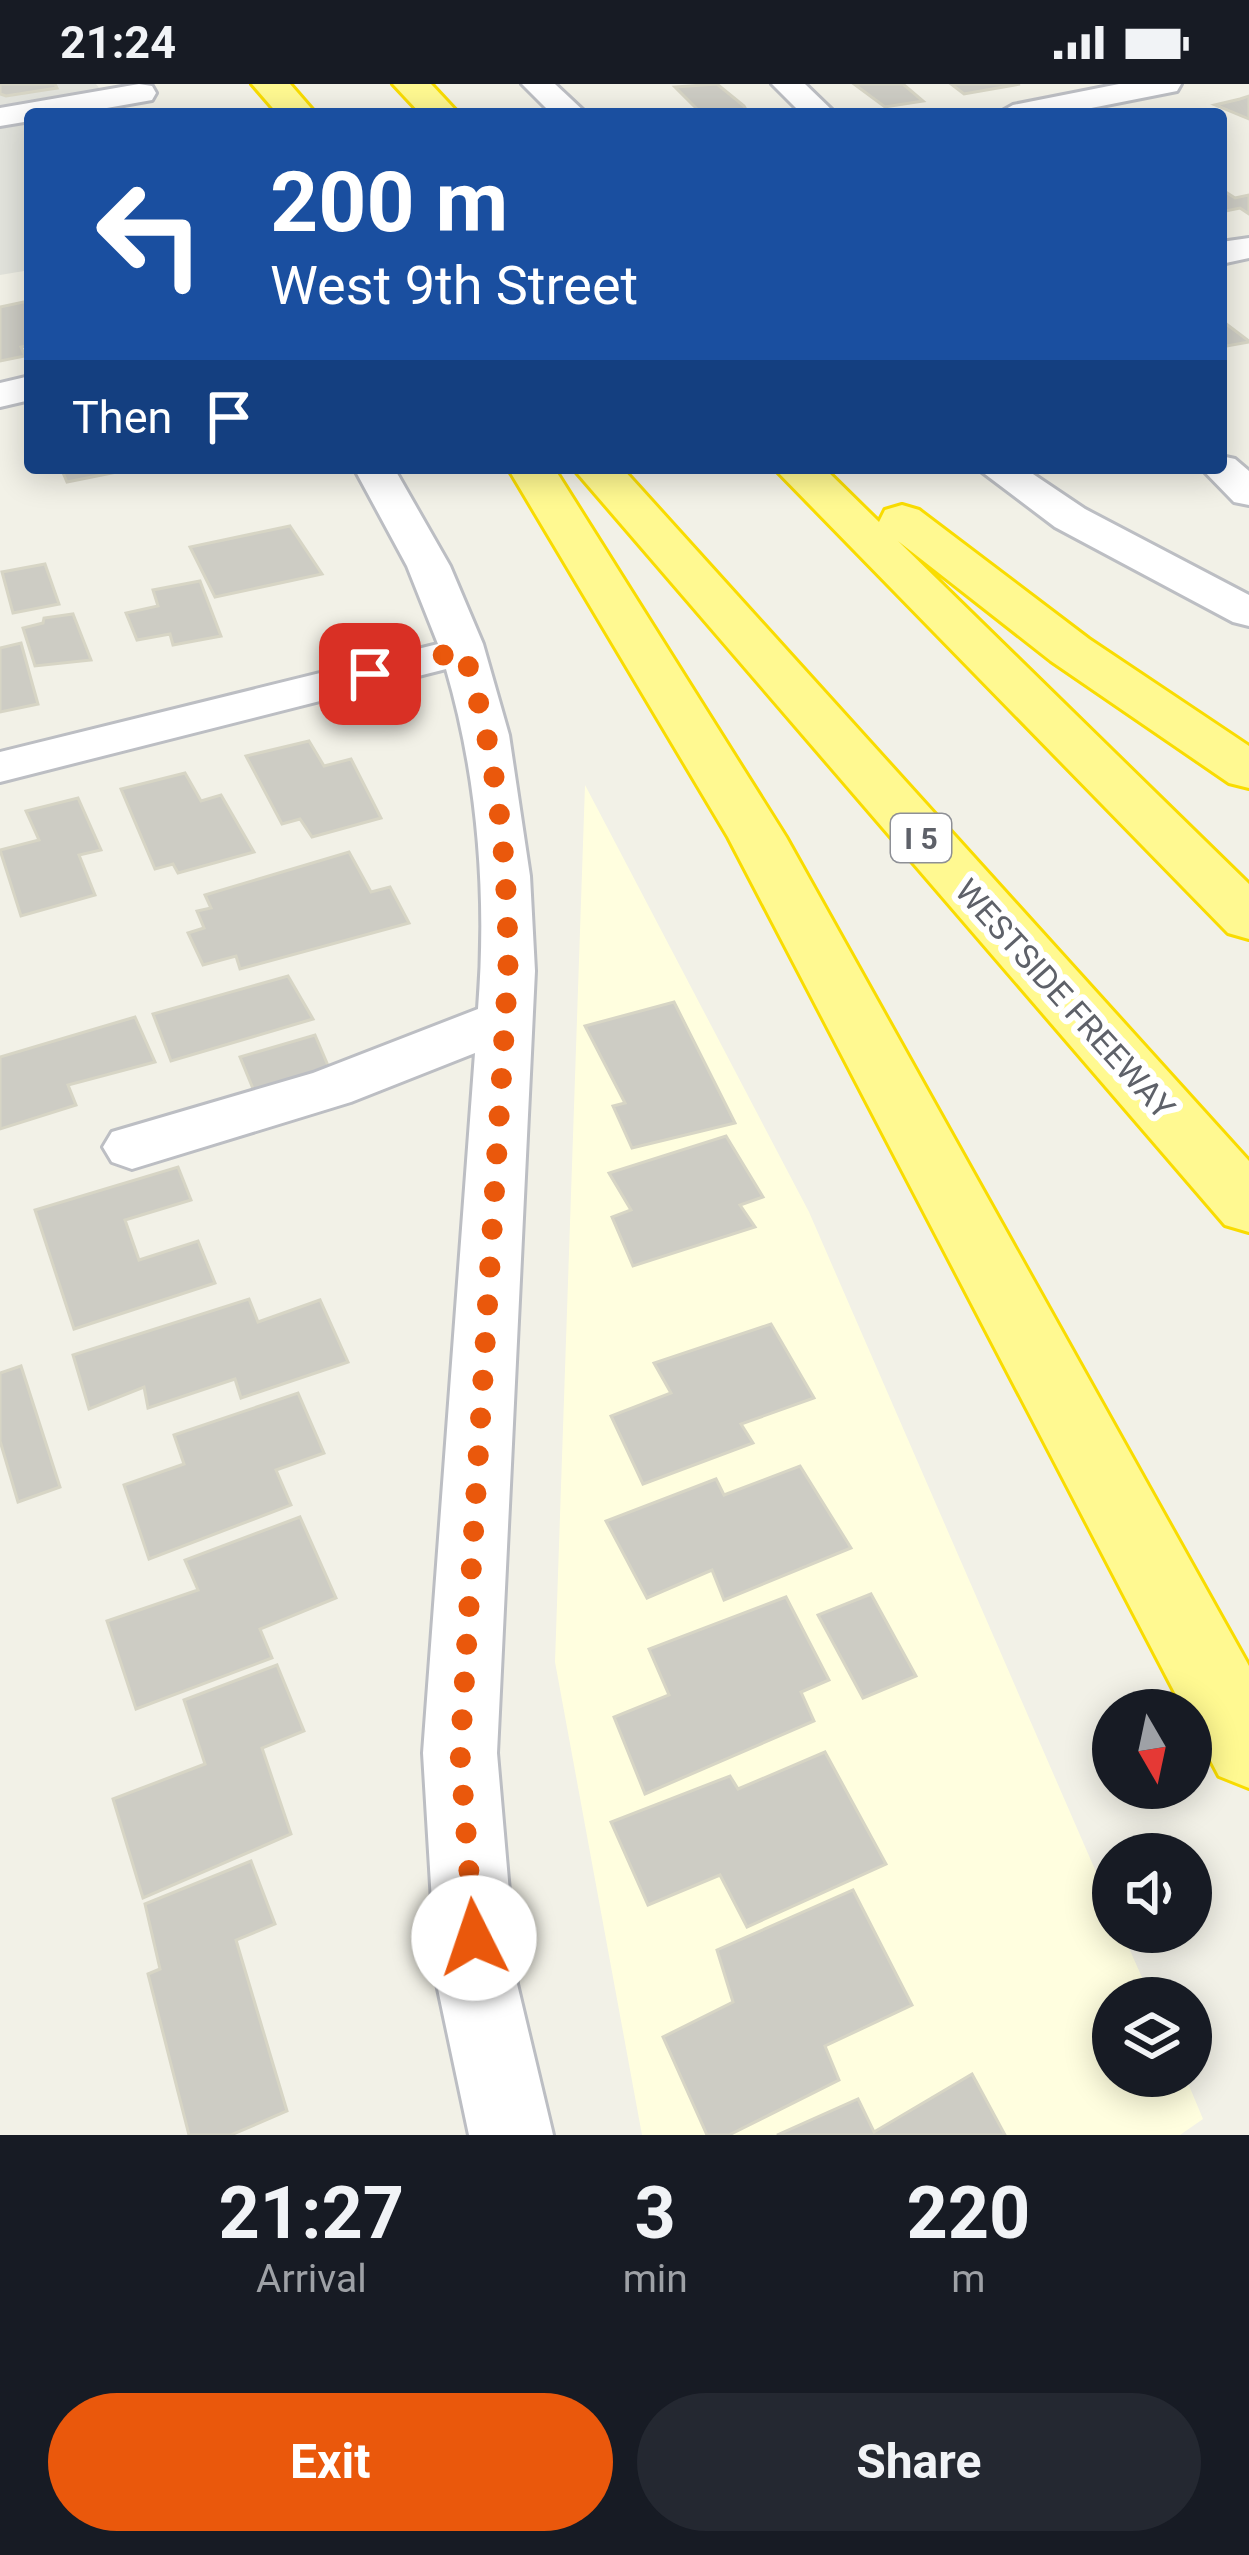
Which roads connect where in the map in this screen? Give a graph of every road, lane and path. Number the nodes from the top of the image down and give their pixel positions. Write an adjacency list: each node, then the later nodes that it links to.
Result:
1 (271, 84): 8 (highway)
2 (411, 84): 9 (highway)
3 (537, 84): 10 (street)
4 (787, 84): 11 (street)
5 (1166, 84): 12 (street)
6 (144, 97): 7 (street)
7 (65, 108)
8 (293, 108)
9 (435, 108)
10 (565, 108)
11 (813, 108)
12 (1044, 108)
13 (377, 474): 20 (street)
14 (535, 474): 27 (highway)
15 (601, 474): 26 (highway, WESTSIDE FREEWAY / I 5)
16 (802, 474): 23 (highway)
17 (848, 474): 22 (highway)
18 (1006, 474): 19 (street)
19 (1249, 613)
20 (463, 650): 21 (street); 24 (street)
21 (0, 767)
22 (1249, 771)
23 (1249, 919)
24 (505, 1020): 25 (street); 28 (street)
25 (132, 1147)
26 (1249, 1206)
27 (1249, 1748)
28 (511, 2135)

